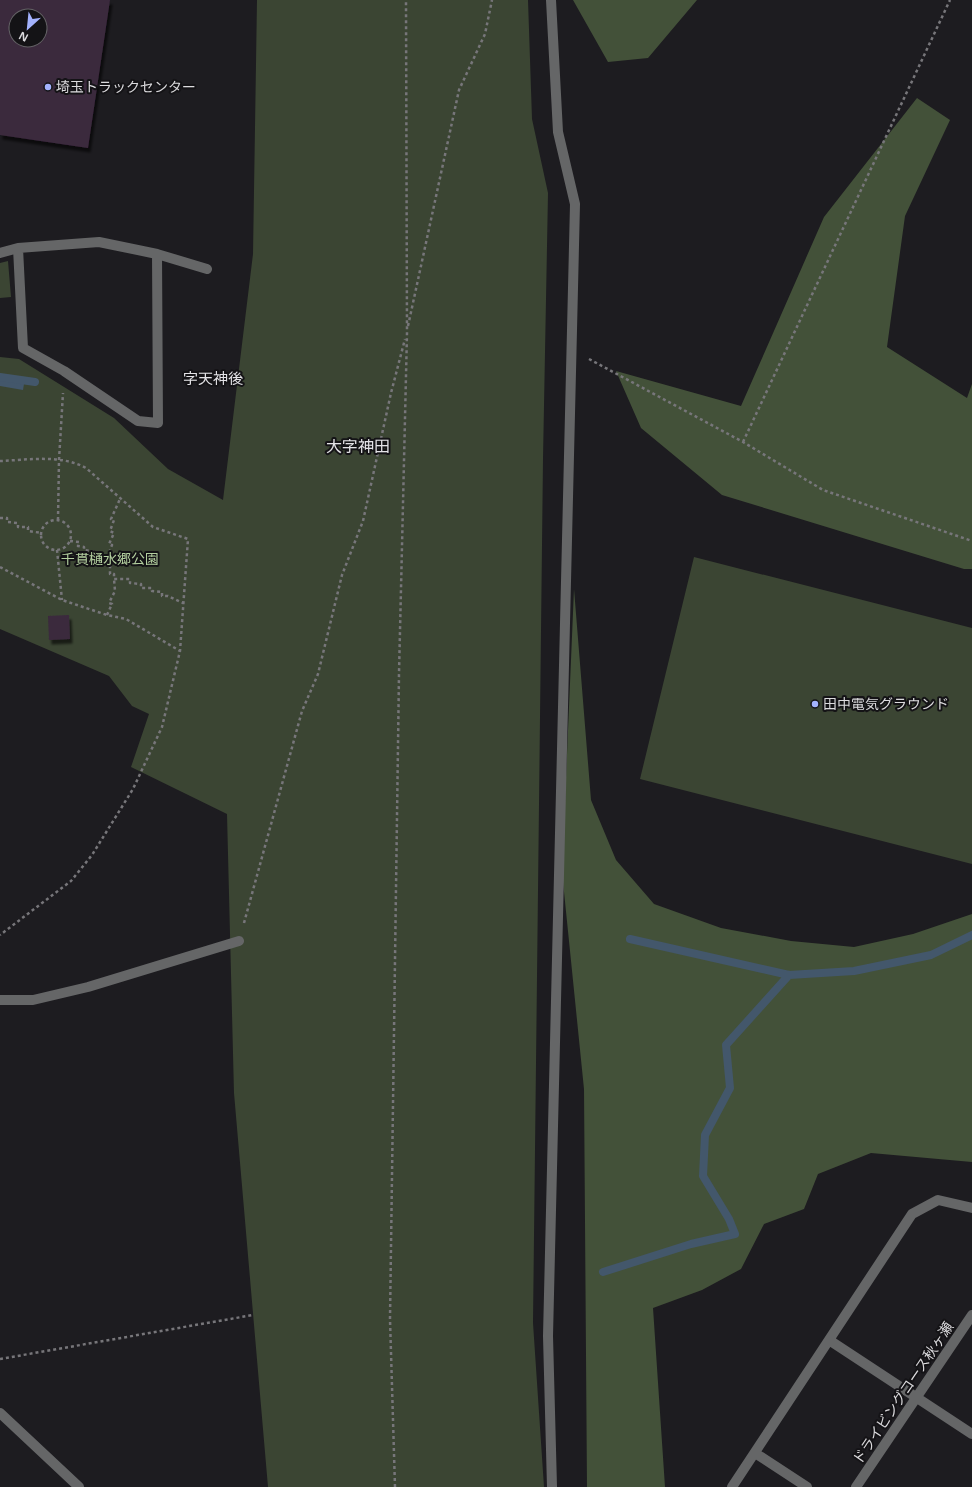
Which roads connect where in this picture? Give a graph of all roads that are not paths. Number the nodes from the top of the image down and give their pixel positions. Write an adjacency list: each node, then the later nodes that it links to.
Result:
1 (551, 0): 16 (street)
2 (18, 248): 3 (street); 4 (street); 4 (street)
3 (0, 253)
4 (157, 254): 5 (street)
5 (207, 269)
6 (239, 941): 7 (street)
7 (0, 1000)
8 (972, 1208): 10 (street)
9 (972, 1315): 11 (street, ドライビングコース秋ヶ瀬)
10 (829, 1340): 11 (street); 14 (street)
11 (916, 1398): 13 (street); 19 (street, ドライビングコース秋ヶ瀬)
12 (0, 1412): 15 (street)
13 (972, 1434)
14 (755, 1452): 17 (street); 18 (street)
15 (79, 1487)
16 (552, 1487)
17 (732, 1487)
18 (807, 1487)
19 (856, 1487)

